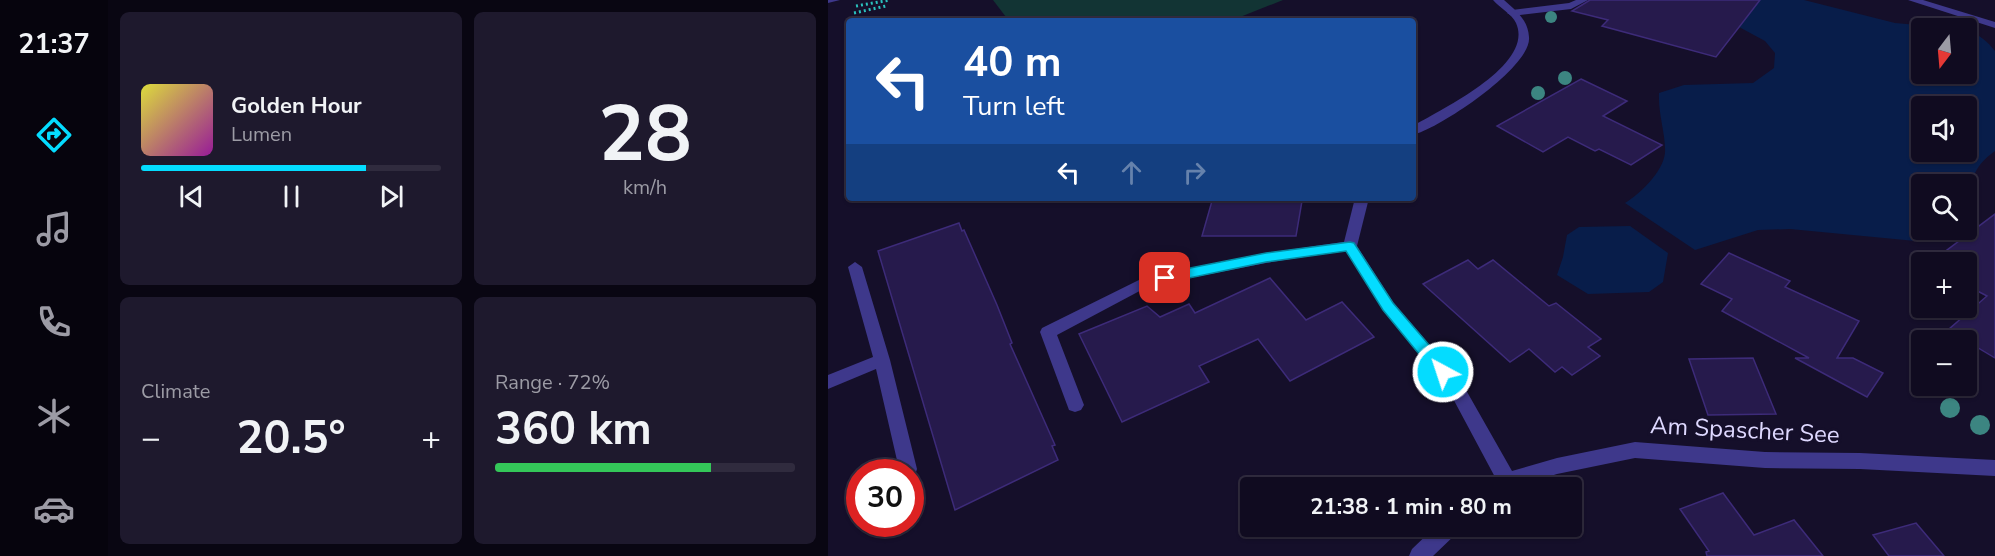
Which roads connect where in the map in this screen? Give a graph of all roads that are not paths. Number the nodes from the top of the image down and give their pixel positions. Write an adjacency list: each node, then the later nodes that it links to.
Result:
1 (828, 0): 2 (street)
2 (835, 0)
3 (1498, 0): 6 (street)
4 (1583, 0): 6 (street)
5 (1913, 0): 7 (street)
6 (1512, 14): 8 (street)
7 (1995, 25)
8 (1416, 129)
9 (1361, 201): 10 (street)
10 (1350, 246): 14 (street); 17 (street)
11 (855, 267): 12 (street)
12 (882, 360): 13 (street); 15 (street)
13 (828, 382)
14 (1075, 405)
15 (906, 459)
16 (1995, 468): 18 (street, Am Spascher See)
17 (1500, 477)
18 (1524, 477)
19 (1439, 537): 20 (street)
20 (1419, 556)

